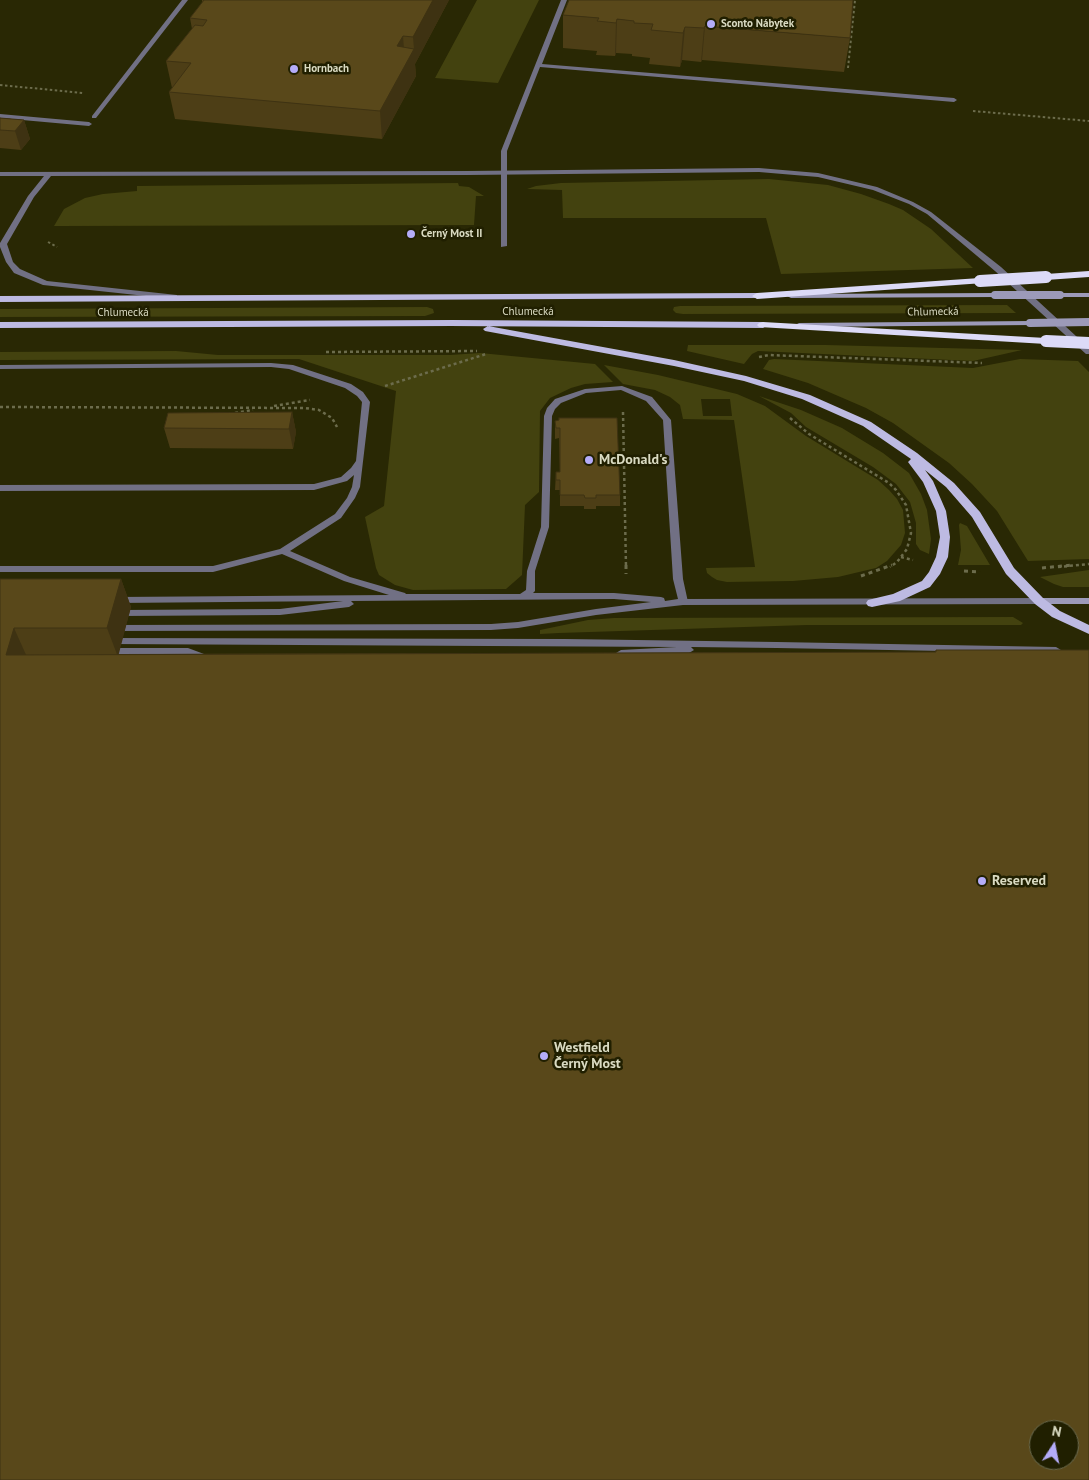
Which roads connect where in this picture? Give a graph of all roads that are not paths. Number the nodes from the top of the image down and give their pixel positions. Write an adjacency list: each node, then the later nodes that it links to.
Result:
1 (185, 0): 6 (street)
2 (564, 0): 3 (street)
3 (537, 66): 4 (street); 8 (street)
4 (954, 100)
5 (0, 116): 7 (street)
6 (94, 117)
7 (89, 124)
8 (503, 173): 10 (street); 12 (street); 23 (street)
9 (0, 174): 10 (street)
10 (49, 174): 11 (street)
11 (1, 244): 16 (street)
12 (503, 246)
13 (1089, 274): 15 (highway, bridge)
14 (1089, 295): 15 (main road, Chlumecká, bridge)
15 (757, 296): 16 (main road, Chlumecká)
16 (187, 298): 17 (main road, Chlumecká)
17 (0, 299)
18 (1089, 322): 21 (main road, Chlumecká, bridge)
19 (453, 323): 20 (main road, Chlumecká); 21 (main road, Chlumecká); 25 (main road)
20 (0, 325)
21 (763, 325): 22 (highway, bridge)
22 (1089, 343)
23 (1089, 352)
24 (0, 367): 26 (street)
25 (890, 438): 35 (main road); 36 (main road)
26 (360, 459): 27 (street); 28 (street)
27 (0, 488)
28 (283, 551): 29 (street); 31 (street)
29 (0, 569)
30 (517, 597): 31 (street); 34 (street); 34 (street)
31 (413, 598): 32 (street); 37 (street)
32 (107, 600)
33 (1089, 601): 35 (main road)
34 (683, 602): 36 (street); 38 (street)
35 (1039, 602): 36 (street); 39 (main road)
36 (872, 603)
37 (120, 613)
38 (99, 628)
39 (1089, 630)
40 (100, 641): 41 (street)
41 (777, 645): 43 (street); 44 (street)
42 (109, 651): 45 (street)
43 (1070, 651)
44 (613, 654)
45 (198, 664)

